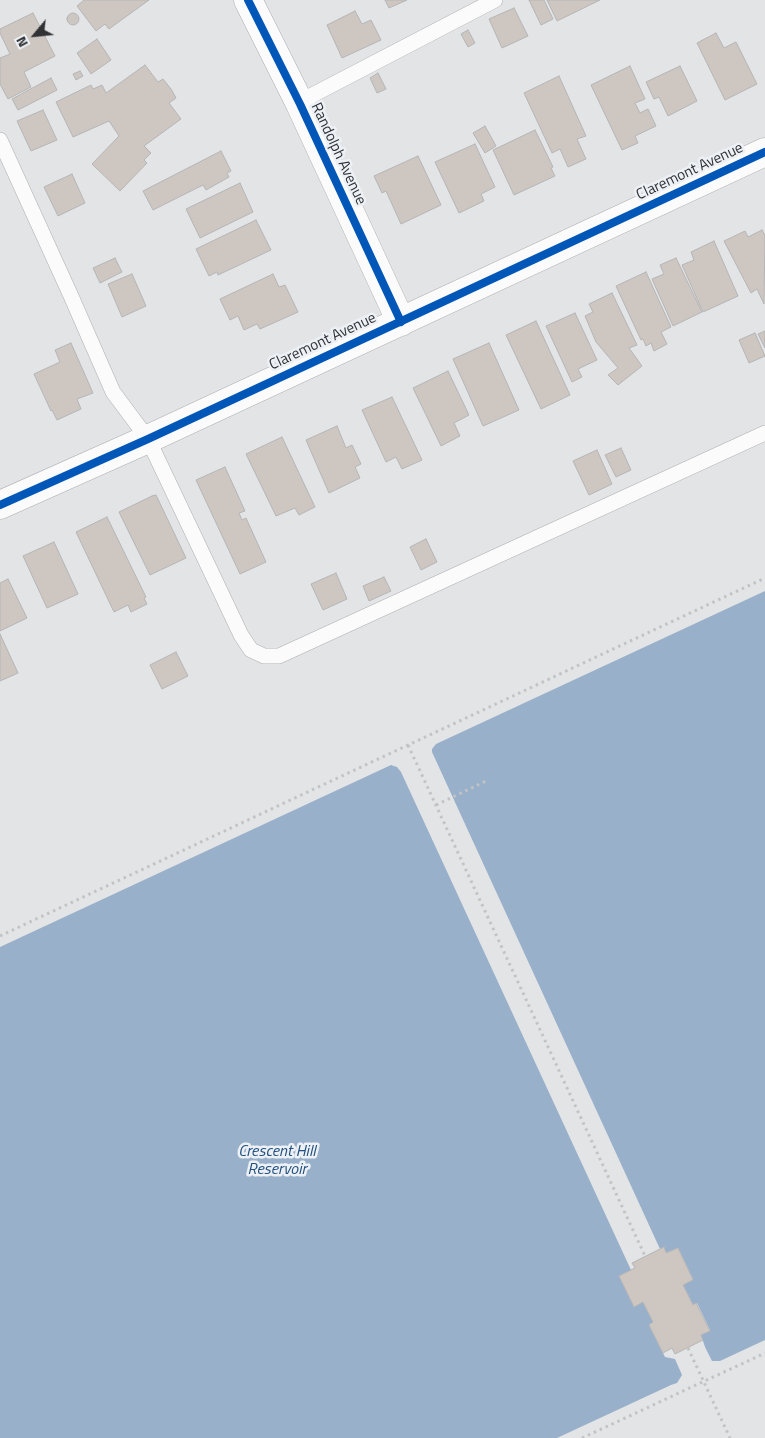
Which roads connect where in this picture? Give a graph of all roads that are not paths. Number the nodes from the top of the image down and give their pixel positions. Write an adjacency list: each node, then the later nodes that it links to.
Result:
1 (248, 0): 3 (street, Randolph Avenue)
2 (495, 0): 3 (lane)
3 (299, 102): 6 (street, Randolph Avenue)
4 (0, 140): 8 (lane)
5 (765, 152): 6 (street, Claremont Avenue)
6 (401, 322): 8 (street, Claremont Avenue)
7 (765, 433): 8 (lane)
8 (148, 439): 9 (street, Claremont Avenue)
9 (0, 505)

